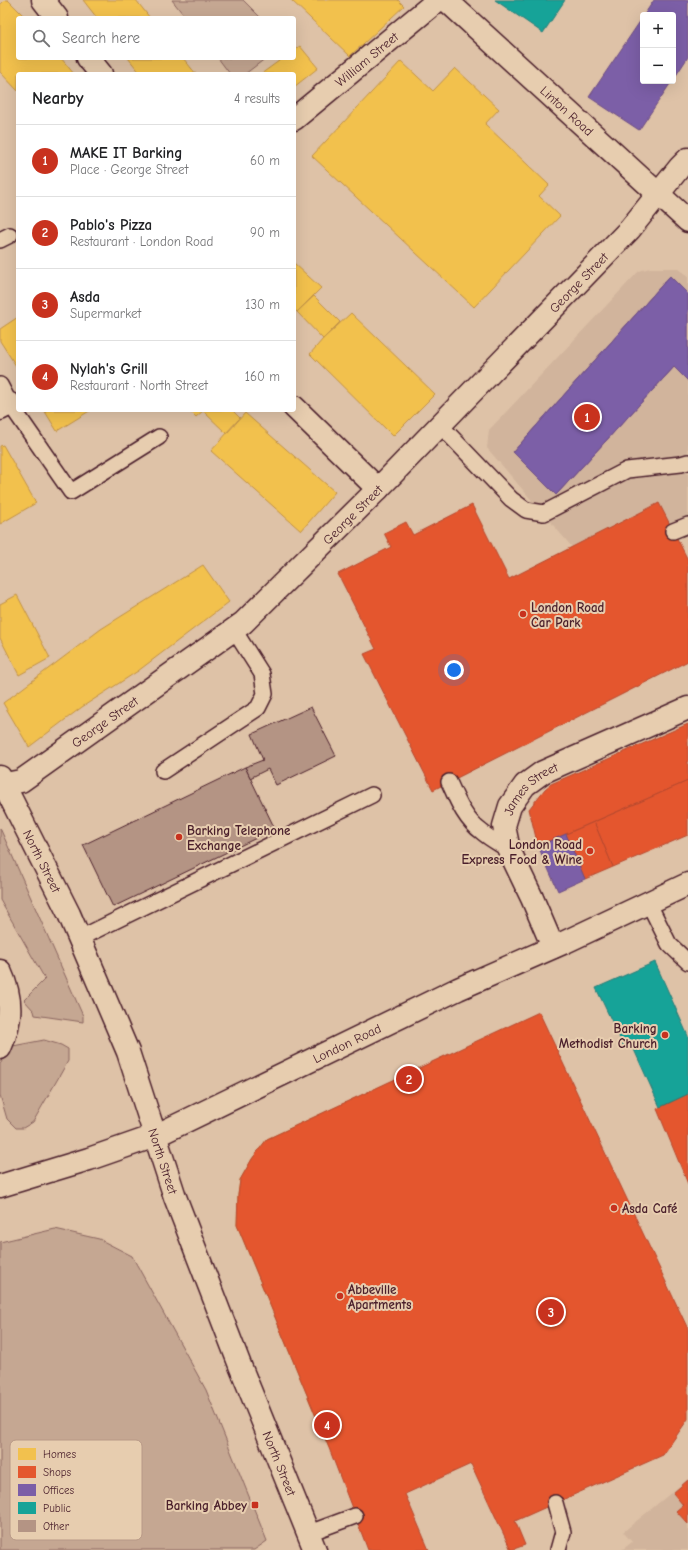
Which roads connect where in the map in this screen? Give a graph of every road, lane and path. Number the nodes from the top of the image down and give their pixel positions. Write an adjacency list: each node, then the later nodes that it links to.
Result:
1 (42, 0): 4 (street)
2 (438, 0): 7 (street, William Street)
3 (446, 0): 9 (street, Linton Road)
4 (55, 16)
5 (90, 60): 6 (street)
6 (99, 72)
7 (296, 116)
8 (688, 160): 9 (street, George Street)
9 (659, 194): 10 (street, Linton Road); 13 (street, George Street)
10 (688, 221)
11 (3, 399): 14 (lane)
12 (296, 409): 16 (street)
13 (440, 425): 15 (lane); 16 (street, George Street)
14 (159, 437)
15 (688, 462)
16 (378, 489): 19 (street, George Street)
17 (688, 525): 18 (lane)
18 (673, 532)
19 (234, 630): 21 (lane); 22 (street, George Street)
20 (688, 708): 25 (street, James Street)
21 (163, 771)
22 (1, 782): 28 (street, North Street)
23 (449, 782): 25 (lane)
24 (372, 794): 28 (lane)
25 (509, 850): 29 (street, James Street)
26 (688, 884): 27 (street, London Road)
27 (648, 902): 29 (street, London Road); 30 (lane)
28 (80, 938): 33 (street, North Street)
29 (553, 947): 33 (street, London Road)
30 (688, 962)
31 (0, 971): 32 (street)
32 (0, 1048)
33 (155, 1136): 34 (street, London Road); 37 (street, North Street)
34 (0, 1186)
35 (555, 1503): 38 (lane)
36 (355, 1516): 37 (lane)
37 (312, 1542)
38 (558, 1550)

